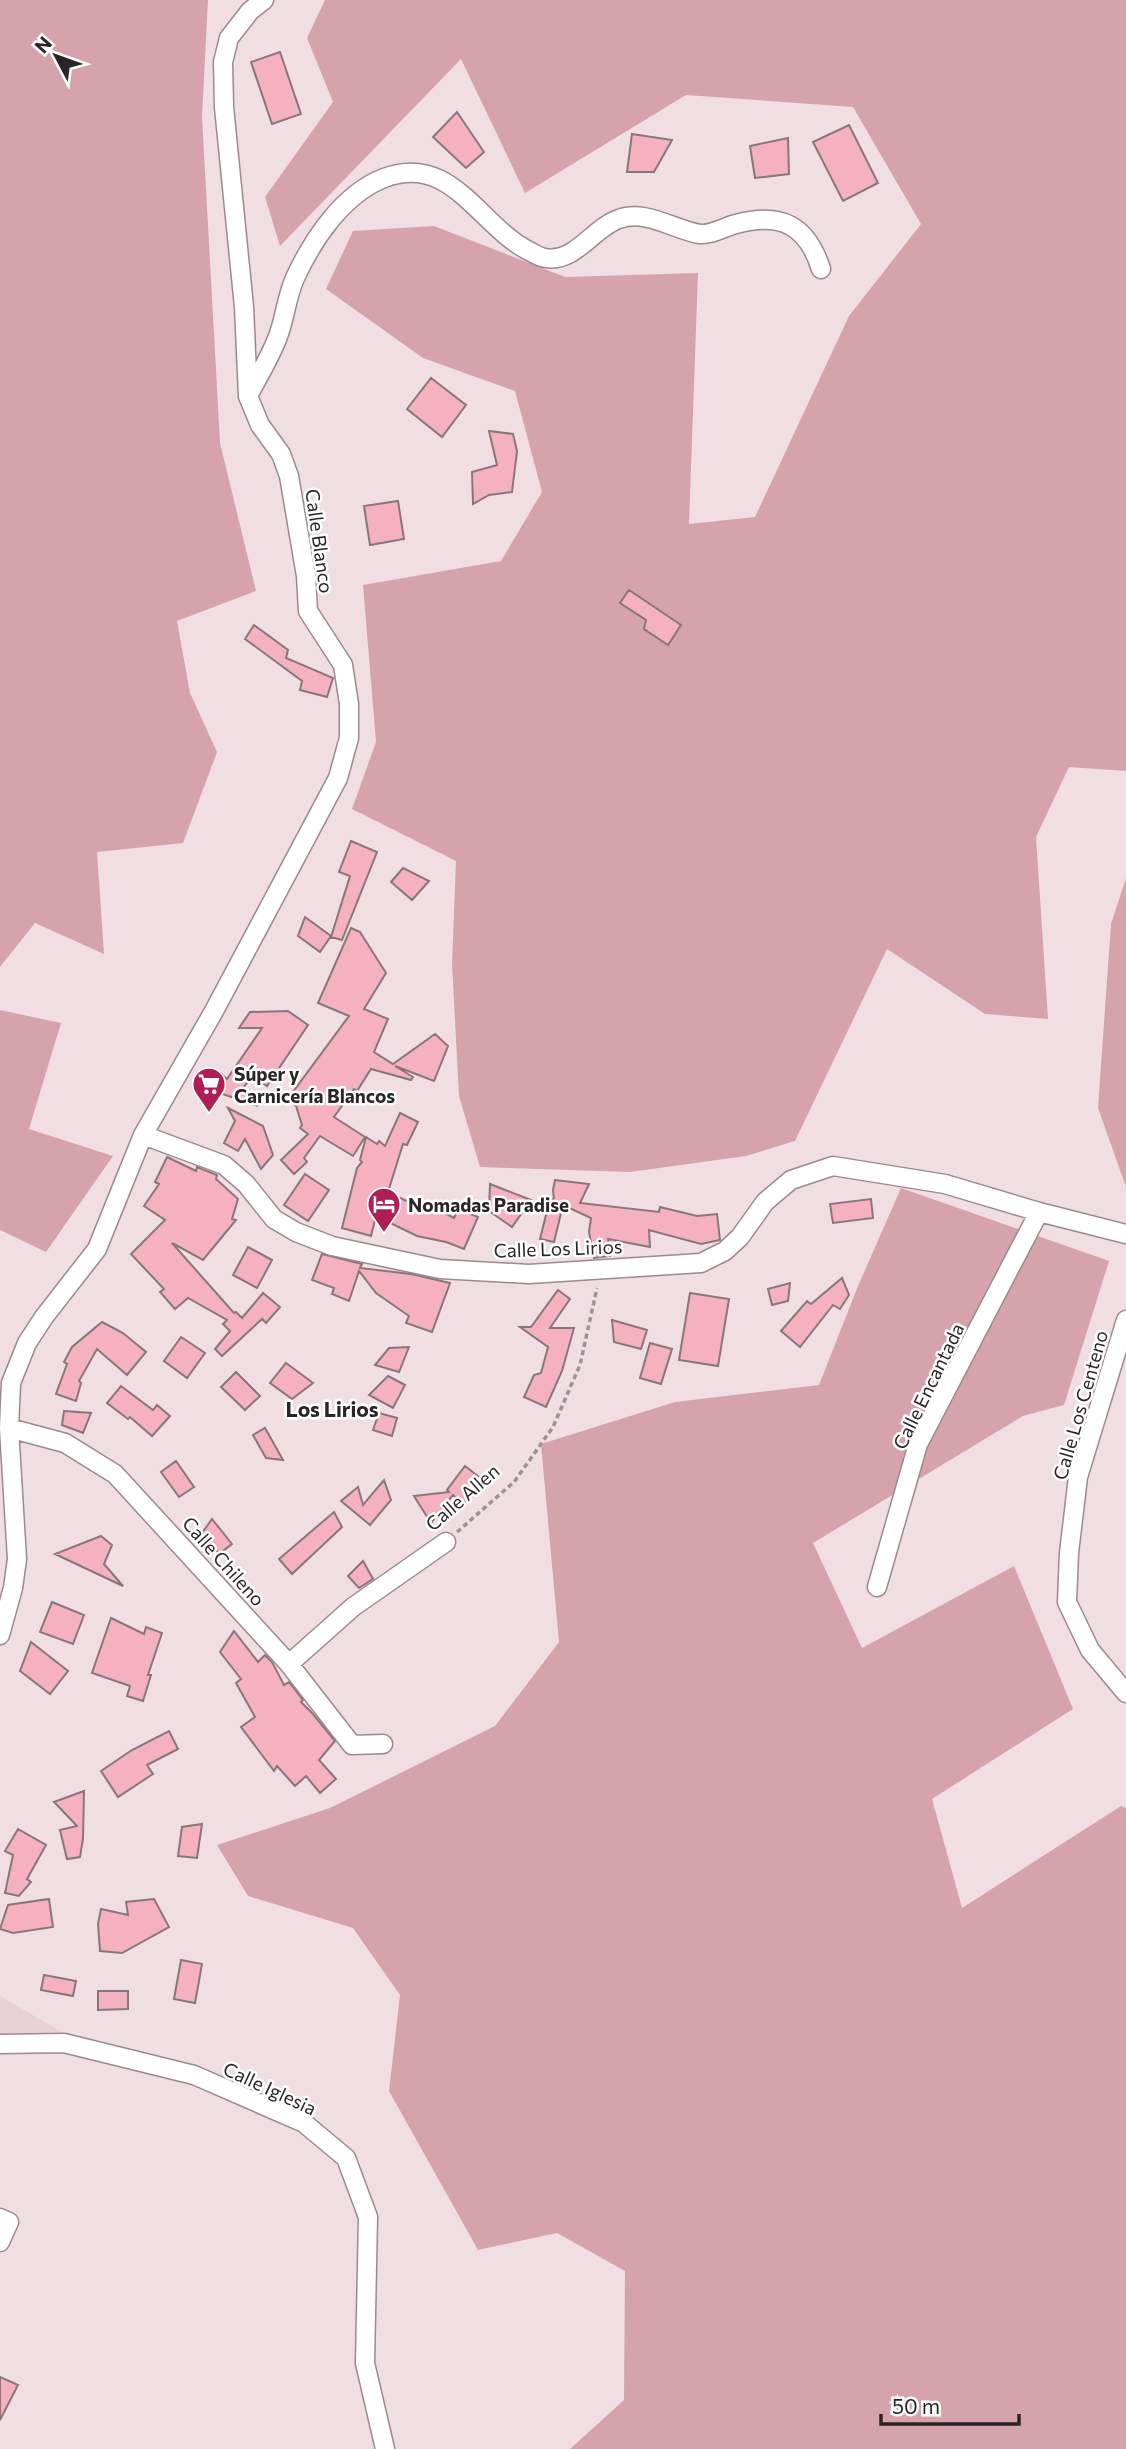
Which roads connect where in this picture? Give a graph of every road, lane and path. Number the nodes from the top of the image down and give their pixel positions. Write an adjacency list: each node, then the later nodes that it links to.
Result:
1 (264, 0): 3 (street, Calle Blanco)
2 (821, 269): 3 (street)
3 (248, 396): 4 (street, Calle Blanco)
4 (143, 1135): 7 (street, Calle Los Lirios); 9 (street)
5 (1039, 1212): 6 (street, Calle Los Lirios); 7 (street, Calle Los Lirios); 11 (street, Calle Encantada)
6 (1126, 1234)
7 (601, 1268): 10 (path, Calle Allen)
8 (1126, 1321): 14 (street, Calle Los Centeno)
9 (9, 1428): 12 (street); 13 (street, Calle Chileno)
10 (446, 1542): 13 (street, Calle Allen)
11 (877, 1587)
12 (0, 1635)
13 (289, 1664): 15 (street, Calle Chileno)
14 (1126, 1693)
15 (383, 1744)
16 (0, 2044): 19 (street, Calle Iglesia)
17 (0, 2218): 18 (street)
18 (0, 2242)
19 (385, 2449)

